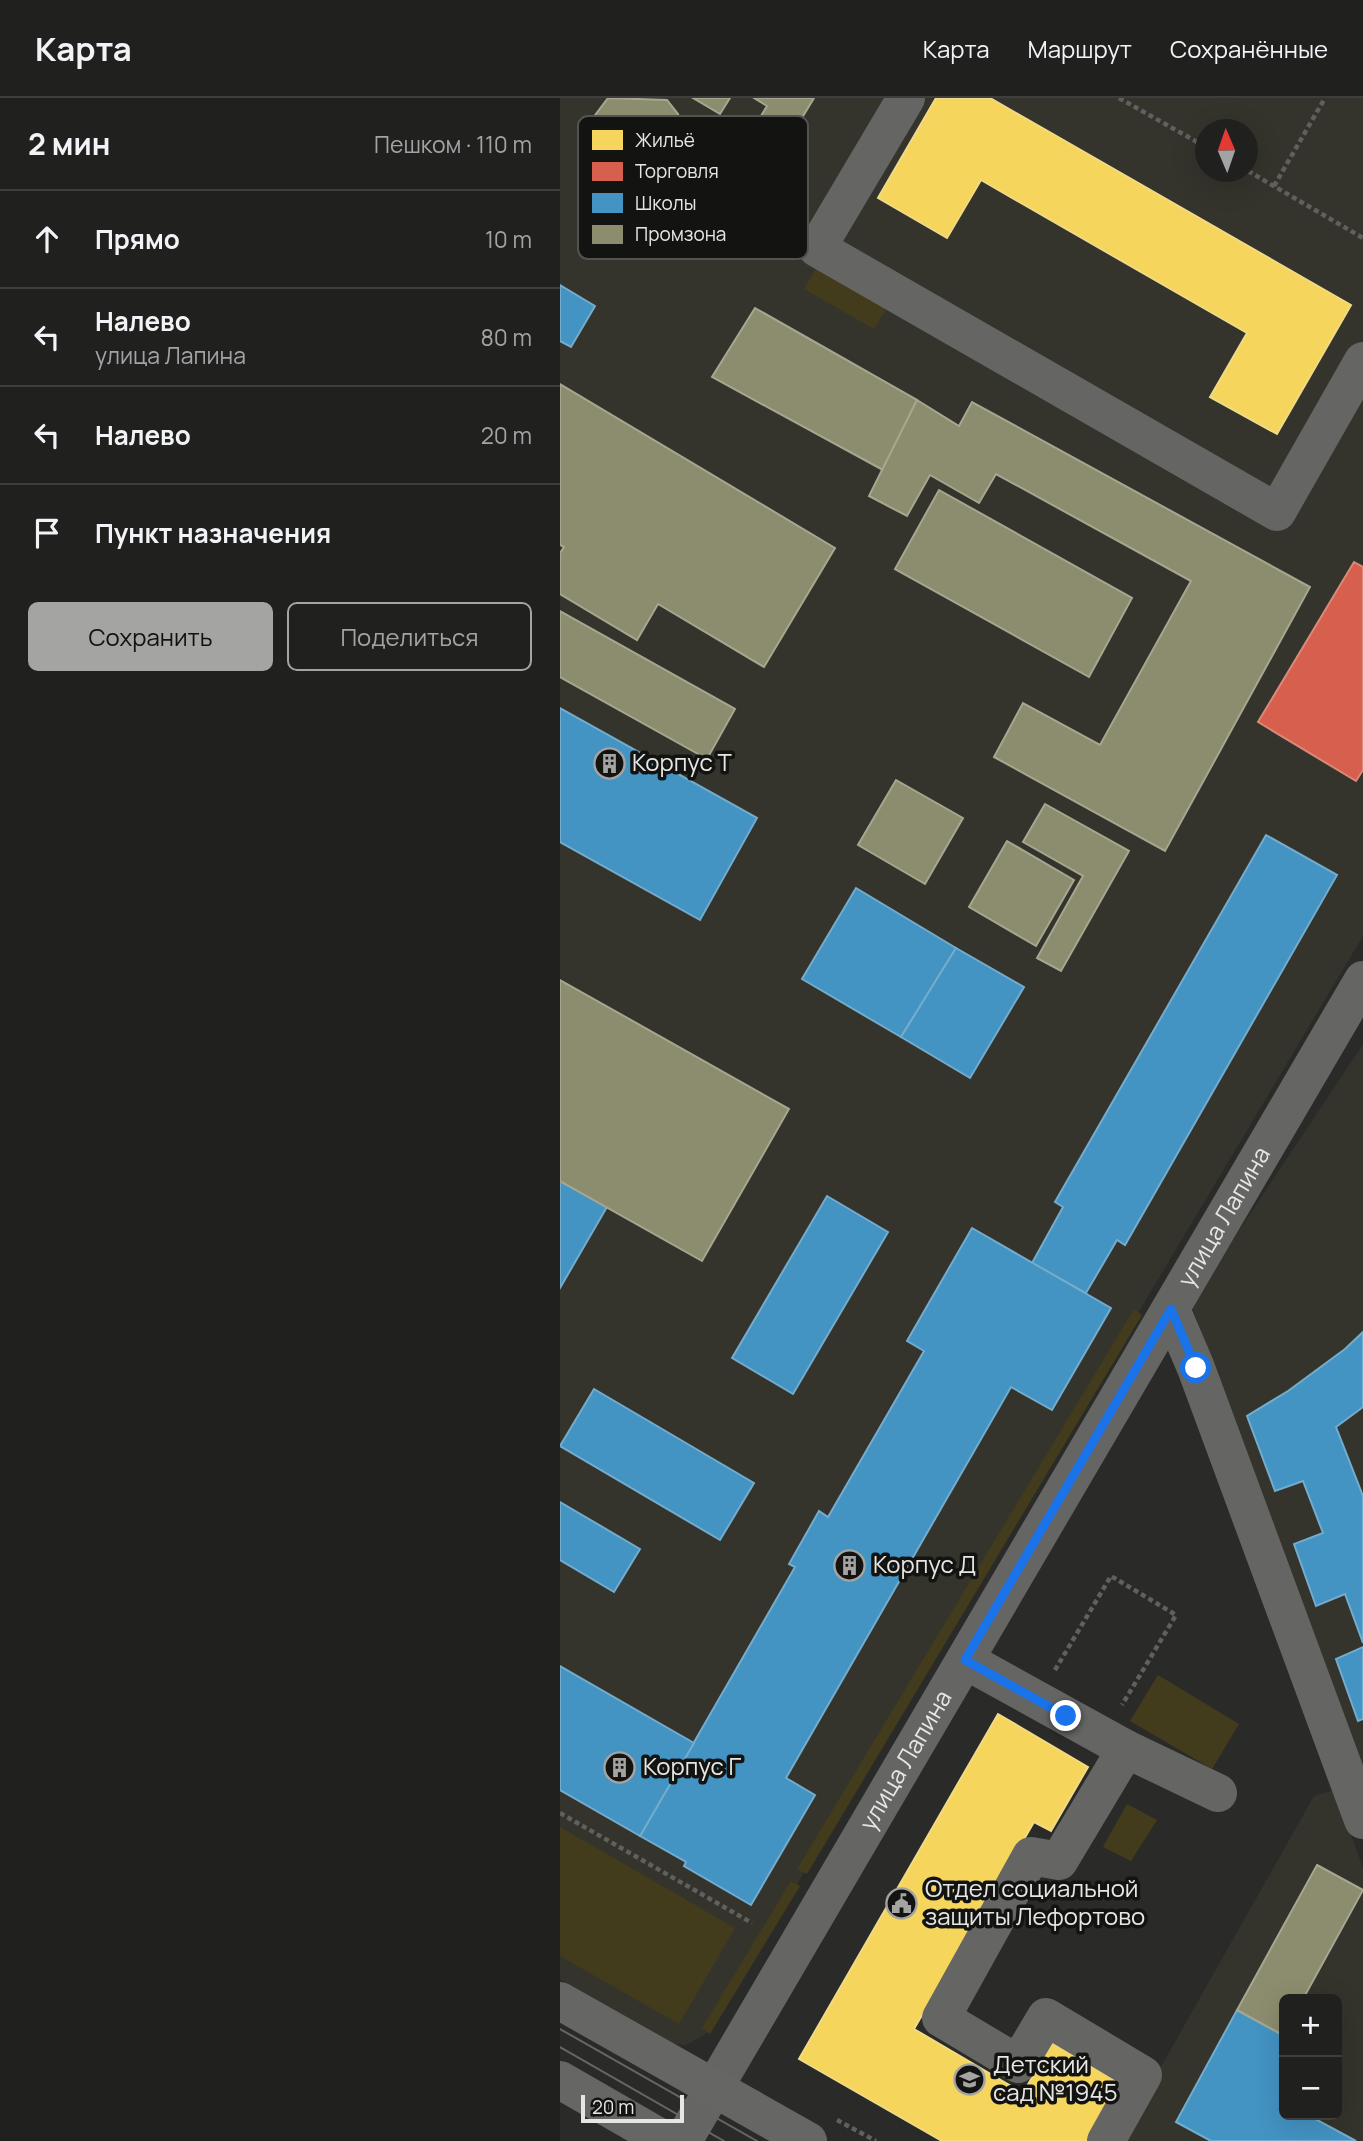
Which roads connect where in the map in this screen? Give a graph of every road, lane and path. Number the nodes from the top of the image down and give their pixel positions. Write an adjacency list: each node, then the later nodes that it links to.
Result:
1 (906, 98): 8 (street)
2 (1119, 98): 4 (path)
3 (1325, 98): 6 (path)
4 (1195, 142)
5 (1258, 178): 6 (path)
6 (1273, 186): 7 (path)
7 (1363, 238)
8 (1363, 360)
9 (1361, 988): 10 (street, улица Лапина)
10 (1171, 1309): 11 (street, улица Лапина); 17 (street)
11 (965, 1660): 14 (street); 21 (street, улица Лапина)
12 (1048, 1681): 13 (path)
13 (1120, 1708)
14 (1126, 1749): 15 (street); 25 (street)
15 (1218, 1793)
16 (560, 1813): 18 (path)
17 (1363, 1820)
18 (752, 1923)
19 (560, 2001): 21 (main road)
20 (560, 2080): 22 (main road)
21 (715, 2088): 23 (street, улица Лапина); 24 (main road)
22 (666, 2141)
23 (683, 2141)
24 (808, 2141)
25 (1106, 2141)

